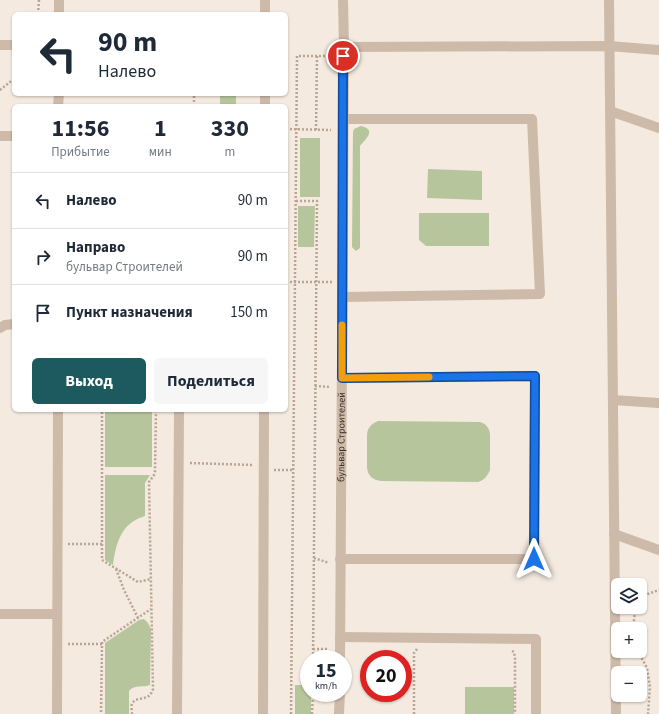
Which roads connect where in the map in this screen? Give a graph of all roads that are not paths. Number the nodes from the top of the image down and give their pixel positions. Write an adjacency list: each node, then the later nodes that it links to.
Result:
1 (59, 0): 5 (street)
2 (265, 0): 6 (street)
3 (343, 0): 11 (street, бульвар Строителей)
4 (609, 0): 9 (street)
5 (59, 12)
6 (265, 12)
7 (12, 44): 8 (street)
8 (0, 45)
9 (608, 46): 10 (street); 11 (street); 12 (street)
10 (659, 50)
11 (344, 52): 13 (street, бульвар Строителей)
12 (610, 111): 14 (street); 21 (street)
13 (343, 119): 17 (street, бульвар Строителей); 17 (street)
14 (659, 128)
15 (0, 136): 16 (street)
16 (12, 136)
17 (342, 297): 20 (street, бульвар Строителей)
18 (12, 324): 19 (street)
19 (0, 328)
20 (342, 378): 28 (street, бульвар Строителей); 28 (street)
21 (613, 400): 22 (street); 26 (street)
22 (659, 403)
23 (58, 412): 30 (street)
24 (179, 412): 35 (street)
25 (264, 412): 36 (street)
26 (614, 534): 27 (street); 39 (street)
27 (659, 550)
28 (340, 563): 31 (street, бульвар Строителей)
29 (0, 614): 30 (street)
30 (57, 614): 34 (street)
31 (340, 637): 32 (street, бульвар Строителей); 38 (street)
32 (340, 650)
33 (340, 702): 37 (street)
34 (57, 714)
35 (177, 714)
36 (263, 714)
37 (340, 714)
38 (536, 714)
39 (616, 714)

